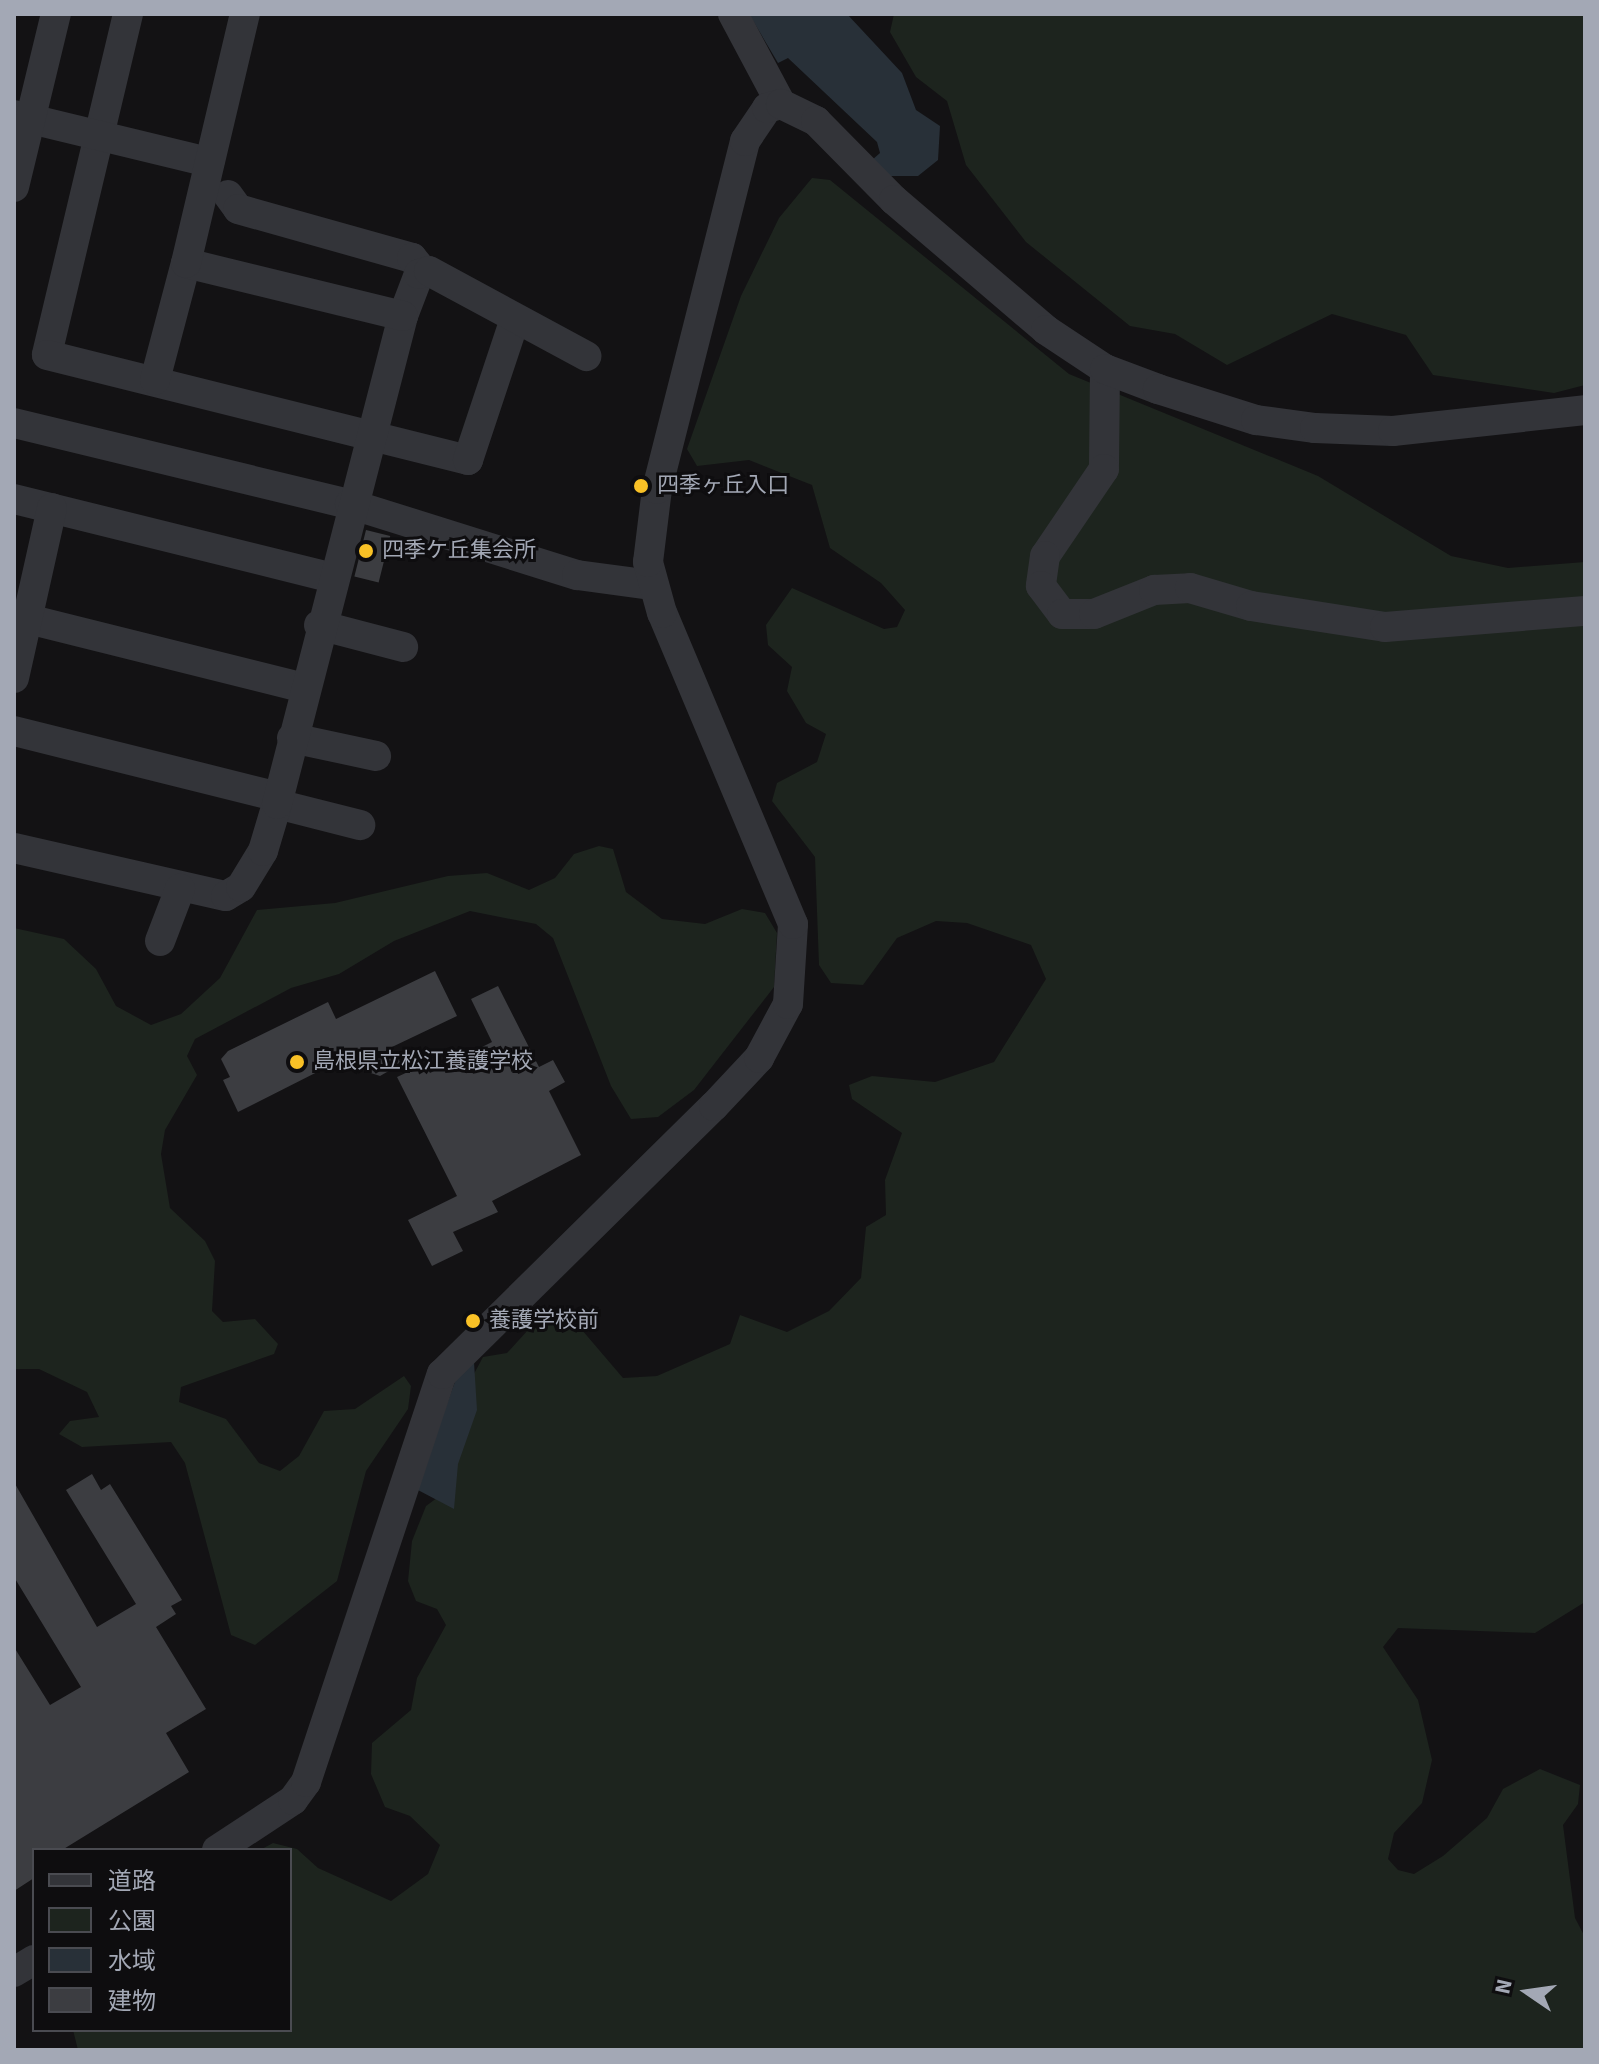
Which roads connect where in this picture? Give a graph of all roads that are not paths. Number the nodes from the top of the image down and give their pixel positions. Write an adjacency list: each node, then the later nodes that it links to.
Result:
1 (56, 14): 6 (street)
2 (128, 14): 7 (street)
3 (245, 14): 8 (street)
4 (733, 14): 5 (street)
5 (781, 104): 16 (street); 25 (street)
6 (22, 117): 7 (street); 9 (street)
7 (98, 135): 8 (street); 17 (street)
8 (209, 162): 11 (street)
9 (14, 187)
10 (228, 195): 12 (street)
11 (186, 263): 13 (street); 17 (street)
12 (423, 271): 13 (street); 14 (street)
13 (403, 316): 20 (street)
14 (515, 319): 15 (street); 20 (street)
15 (586, 356)
16 (1105, 369): 18 (street); 26 (street)
17 (155, 380): 20 (street)
18 (1585, 410)
19 (14, 423): 22 (street)
20 (368, 432): 22 (street)
21 (14, 499): 23 (street)
22 (350, 504): 24 (street); 25 (street)
23 (52, 508): 24 (street); 27 (street)
24 (330, 577): 28 (street)
25 (652, 585): 40 (street)
26 (1585, 611)
27 (28, 619): 30 (street); 31 (street)
28 (319, 625): 29 (street); 31 (street)
29 (403, 647)
30 (14, 678)
31 (304, 688): 33 (street)
32 (14, 731): 35 (street)
33 (292, 738): 34 (street); 35 (street)
34 (376, 756)
35 (277, 801): 36 (street); 38 (street)
36 (360, 825)
37 (14, 848): 38 (street)
38 (180, 889): 39 (street)
39 (160, 941)
40 (220, 1848)
41 (32, 1961): 42 (street)
42 (14, 1972)

